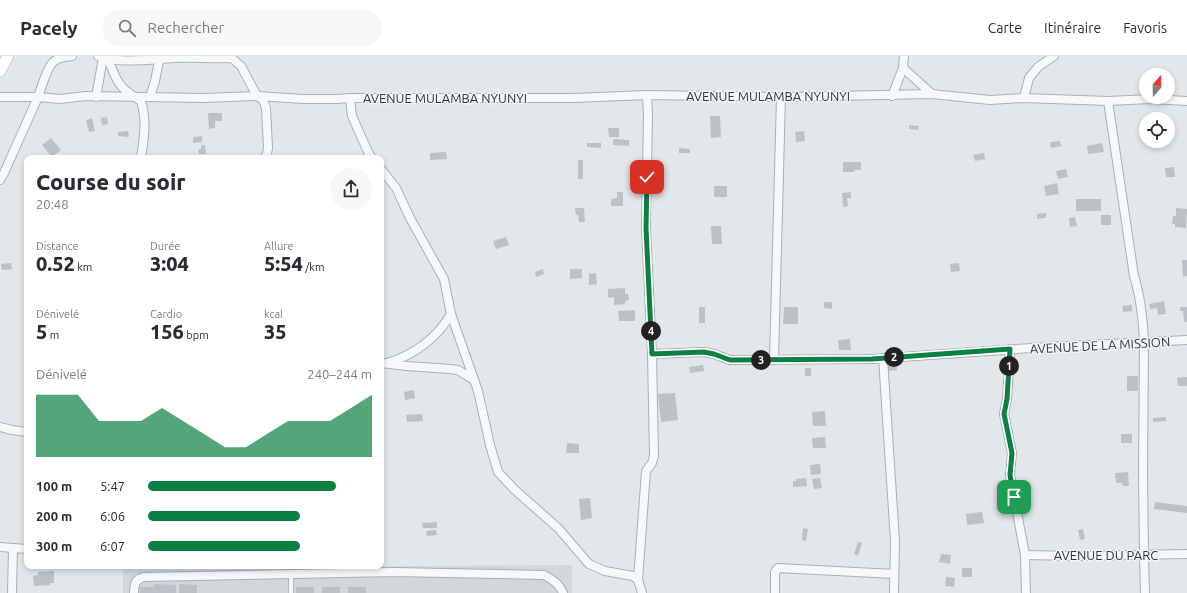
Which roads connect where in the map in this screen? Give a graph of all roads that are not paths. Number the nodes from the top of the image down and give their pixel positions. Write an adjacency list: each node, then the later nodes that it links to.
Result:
1 (8, 56): 11 (street)
2 (72, 56): 18 (street)
3 (904, 56): 10 (street)
4 (1039, 56): 9 (street)
5 (1054, 56): 9 (street)
6 (160, 57): 7 (street); 8 (street); 21 (street)
7 (230, 57): 14 (street)
8 (103, 58): 19 (street); 20 (street)
9 (1046, 61): 23 (street)
10 (903, 68): 12 (street); 16 (street)
11 (0, 71)
12 (932, 94): 16 (street, AVENUE MULAMBA NYUNYI); 23 (street, AVENUE MULAMBA NYUNYI)
13 (647, 95): 15 (street, AVENUE MULAMBA NYUNYI); 22 (street, AVENUE MULAMBA NYUNYI); 35 (street)
14 (257, 96): 21 (street, AVENUE MULAMBA NYUNYI); 22 (street, AVENUE MULAMBA NYUNYI); 27 (street)
15 (782, 96): 16 (street, AVENUE MULAMBA NYUNYI); 37 (street)
16 (892, 96)
17 (0, 97): 18 (street)
18 (38, 97): 19 (street, AVENUE MULAMBA NYUNYI); 30 (street)
19 (96, 97): 20 (street, AVENUE MULAMBA NYUNYI)
20 (135, 97): 21 (street, AVENUE MULAMBA NYUNYI); 26 (street)
21 (150, 97)
22 (350, 98): 28 (street)
23 (1024, 98): 24 (street, AVENUE MULAMBA NYUNYI)
24 (1108, 101): 25 (street, AVENUE MULAMBA NYUNYI); 33 (street)
25 (1187, 101)
26 (141, 155)
27 (266, 155)
28 (370, 155)
29 (384, 173): 31 (street)
30 (0, 180)
31 (451, 314): 38 (street); 40 (street)
32 (1187, 340): 33 (street, AVENUE DE LA MISSION)
33 (1144, 342): 34 (street, AVENUE DE LA MISSION); 46 (street)
34 (1010, 349): 36 (street, AVENUE DE LA MISSION); 48 (street)
35 (652, 354): 37 (street, AVENUE DE LA MISSION); 51 (street)
36 (883, 358): 37 (street, AVENUE DE LA MISSION); 50 (street)
37 (774, 360)
38 (384, 363)
39 (384, 363): 40 (street)
40 (474, 380): 51 (street)
41 (0, 427): 42 (street)
42 (24, 432)
43 (0, 547): 44 (street)
44 (12, 548): 45 (street); 52 (street)
45 (24, 549)
46 (1144, 554): 47 (street, AVENUE DU PARC); 48 (street, AVENUE DU PARC); 60 (street)
47 (1187, 554)
48 (1025, 555): 59 (street)
49 (291, 574): 53 (street); 54 (lane); 55 (street)
50 (894, 574): 57 (street); 58 (street)
51 (638, 580): 56 (street)
52 (12, 593)
53 (134, 593)
54 (291, 593)
55 (563, 593)
56 (642, 593)
57 (775, 593)
58 (894, 593)
59 (1026, 593)
60 (1145, 593)

